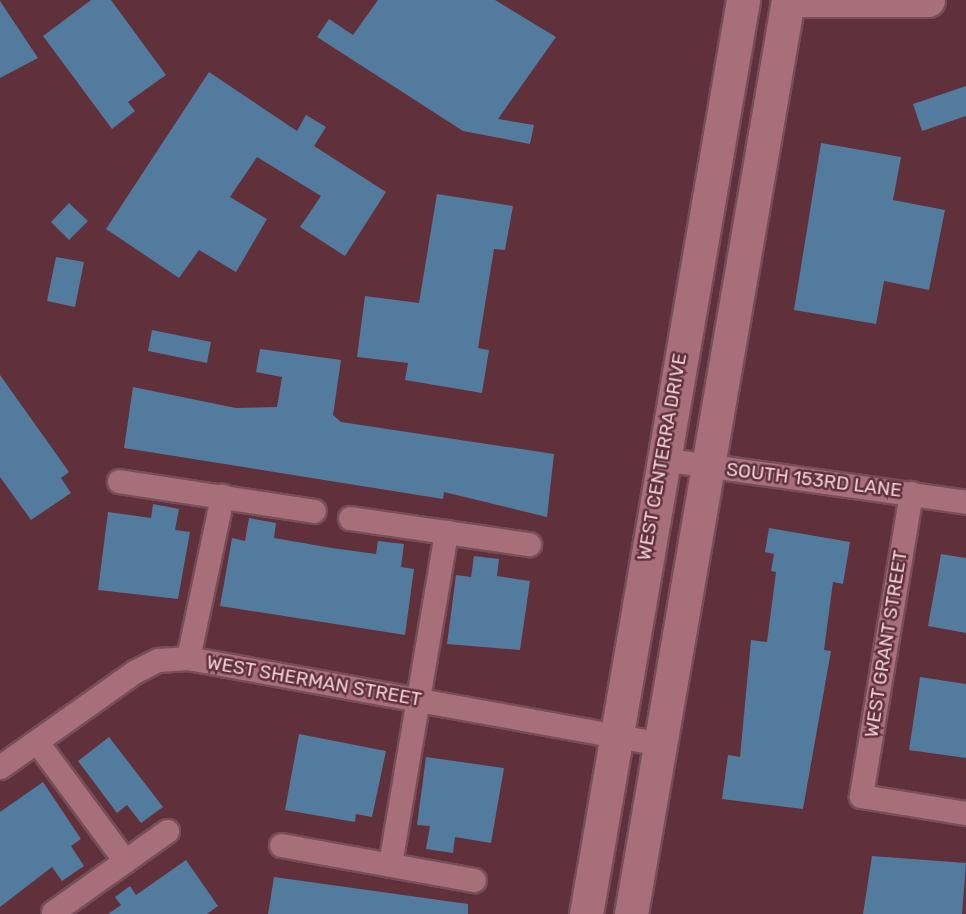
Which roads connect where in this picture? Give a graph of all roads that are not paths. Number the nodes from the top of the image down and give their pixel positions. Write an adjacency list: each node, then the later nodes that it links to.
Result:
1 (743, 0): 5 (street, WEST CENTERRA DRIVE)
2 (788, 0): 6 (street)
3 (800, 0): 4 (street)
4 (928, 0)
5 (661, 459): 6 (street, SOUTH 153RD LANE); 17 (street, WEST CENTERRA DRIVE)
6 (704, 466): 8 (street, SOUTH 153RD LANE); 19 (street)
7 (119, 481): 9 (street)
8 (911, 493): 10 (street, SOUTH 153RD LANE); 21 (street, WEST GRANT STREET)
9 (222, 496): 11 (street); 15 (street)
10 (966, 502)
11 (314, 511)
12 (350, 518): 13 (street)
13 (446, 532): 14 (street); 16 (street)
14 (529, 544)
15 (188, 658): 16 (street, WEST SHERMAN STREET); 18 (street, WEST SHERMAN STREET)
16 (419, 701): 17 (street, WEST SHERMAN STREET); 25 (street)
17 (616, 736): 19 (street, WEST SHERMAN STREET); 28 (street, WEST CENTERRA DRIVE)
18 (37, 742): 20 (street, WEST SHERMAN STREET); 24 (street)
19 (657, 743): 29 (street)
20 (0, 767)
21 (966, 813)
22 (167, 831): 24 (street)
23 (281, 845): 25 (street)
24 (125, 862): 27 (street)
25 (390, 864): 26 (street)
26 (474, 880)
27 (53, 912)
28 (586, 914)
29 (631, 914)

